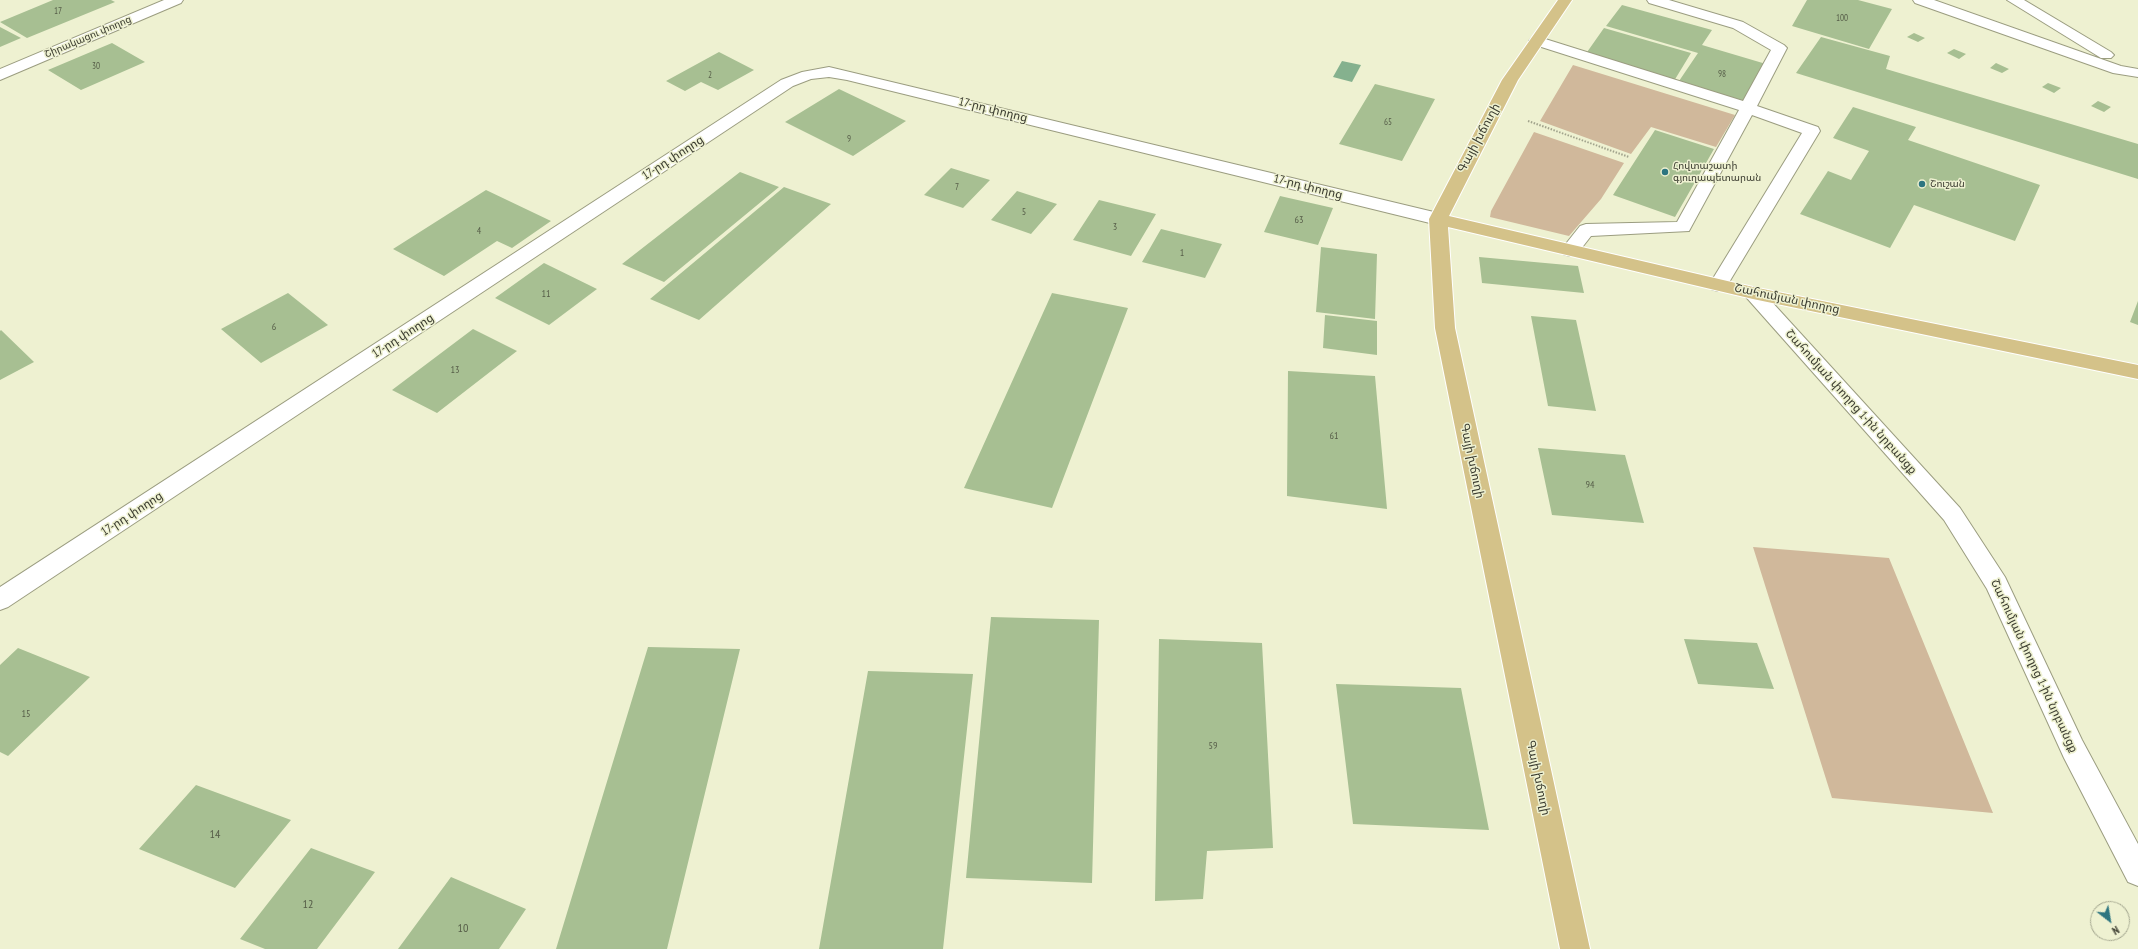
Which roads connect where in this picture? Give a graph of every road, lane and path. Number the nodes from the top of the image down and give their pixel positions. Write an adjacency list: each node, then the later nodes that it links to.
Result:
1 (176, 0): 8 (street, Շիրակացու փողոց)
2 (1565, 0): 6 (main road, Գայի խճուղի)
3 (1654, 0): 9 (street)
4 (1920, 0): 7 (street)
5 (2019, 1): 7 (street)
6 (1537, 41): 9 (street); 12 (main road, Գայի խճուղի)
7 (2137, 73)
8 (0, 75)
9 (1748, 108): 13 (street); 14 (street)
10 (1528, 121): 11 (path)
11 (1629, 157)
12 (1438, 219): 13 (main road, Շահումյան փողոց); 17 (street, 17-րդ փողոց); 19 (main road, Գայի խճուղի)
13 (1570, 250): 14 (main road, Շահումյան փողոց)
14 (1718, 285): 15 (main road, Շահումյան փողոց)
15 (1753, 292): 16 (main road, Շահումյան փողոց); 18 (street, Շահումյան փողոց 1-ին նրբանցք)
16 (2138, 372)
17 (0, 600)
18 (2138, 872)
19 (1575, 949)

